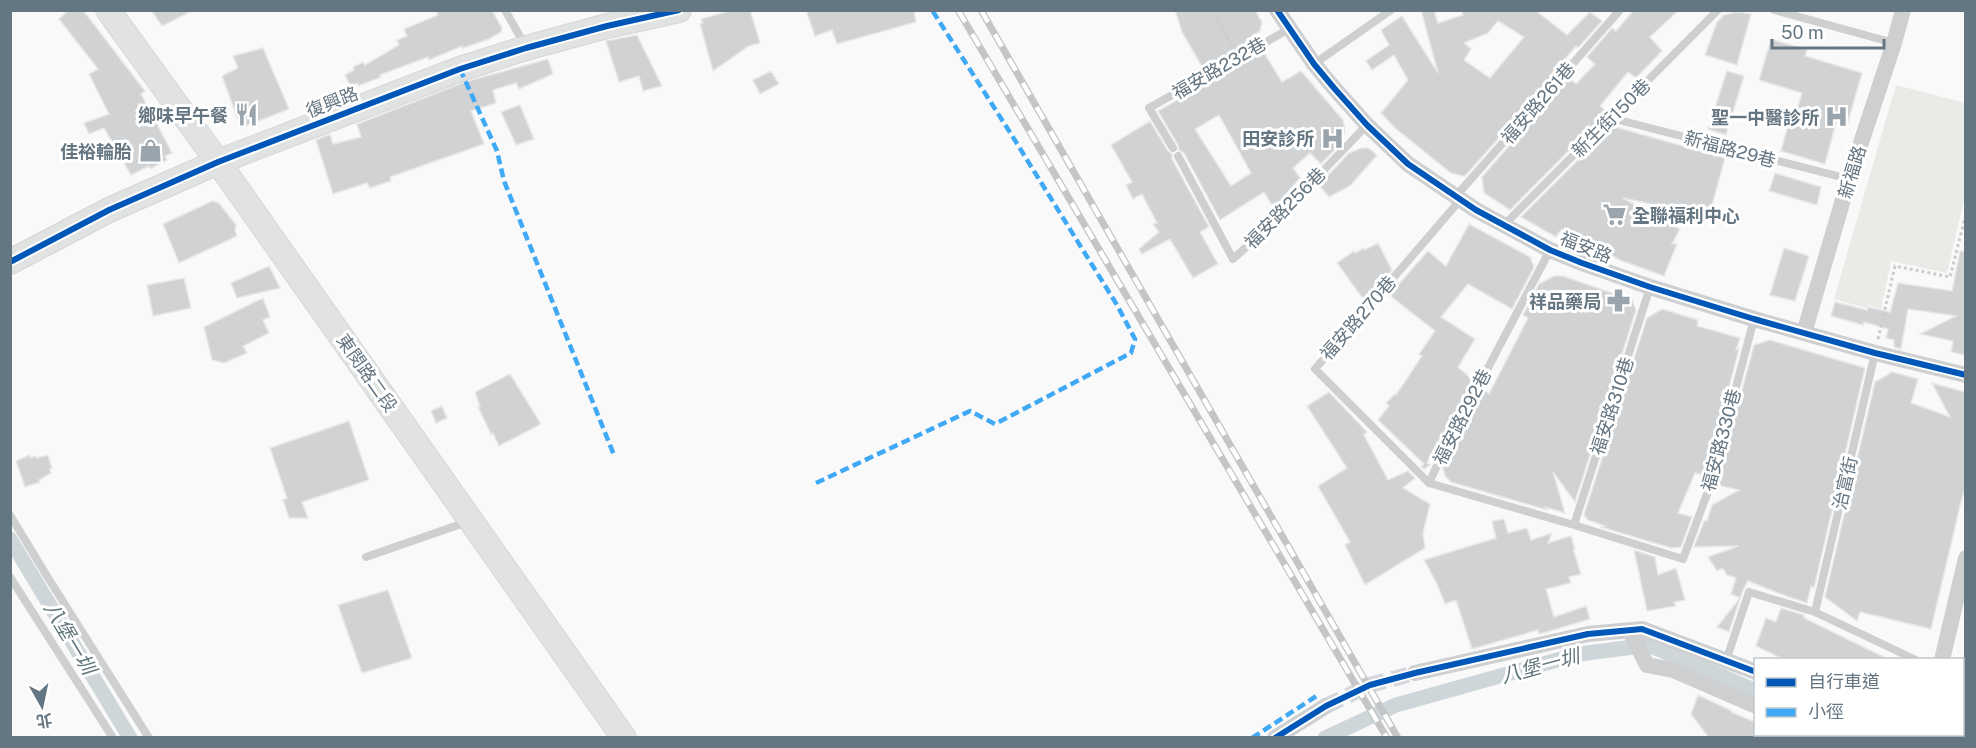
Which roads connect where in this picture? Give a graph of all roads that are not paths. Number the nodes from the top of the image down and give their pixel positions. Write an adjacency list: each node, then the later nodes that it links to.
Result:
1 (108, 10): 18 (main road, 東閔路二段)
2 (505, 10): 13 (lane)
3 (679, 10): 10 (main road, 復興路)
4 (1277, 10): 11 (street, 福安路)
5 (1391, 10): 14 (lane)
6 (1620, 10): 20 (lane, 福安路261巷)
7 (1718, 10): 15 (lane, 新生街150巷)
8 (1774, 10): 12 (lane)
9 (1903, 10): 12 (street, 新福路)
10 (643, 14): 13 (main road, 復興路)
11 (1289, 29): 14 (street, 福安路); 17 (lane, 福安路232巷)
12 (1894, 43): 19 (street, 新福路)
13 (526, 48): 18 (main road, 復興路)
14 (1314, 64): 16 (street, 福安路)
15 (1611, 118): 19 (lane, 新福路29巷); 21 (lane, 新生街150巷)
16 (1367, 125): 17 (lane, 福安路256巷); 20 (street, 福安路)
17 (1176, 152)
18 (218, 162): 23 (main road, 復興路); 31 (main road, 東閔路二段)
19 (1849, 180): 26 (street, 新福路)
20 (1458, 198): 21 (street, 福安路); 29 (lane, 福安路270巷)
21 (1504, 225): 22 (street, 福安路)
22 (1550, 250): 24 (street, 福安路); 29 (lane, 福安路292巷)
23 (10, 262)
24 (1650, 287): 25 (street, 福安路); 32 (lane, 福安路310巷)
25 (1754, 319): 26 (street, 福安路); 35 (lane, 福安路330巷)
26 (1804, 333): 27 (street, 福安路)
27 (1875, 353): 28 (street, 福安路); 37 (lane, 治富街)
28 (1965, 375)
29 (1429, 483): 32 (lane, 福安路292巷)
30 (10, 515): 47 (lane)
31 (470, 521): 33 (lane); 48 (main road, 東閔路二段)
32 (1574, 525): 35 (lane, 福安路292巷)
33 (366, 557)
34 (1965, 558): 40 (street)
35 (1683, 559)
36 (10, 577): 46 (lane)
37 (1815, 612): 39 (lane); 41 (lane)
38 (1630, 631): 41 (street); 43 (street); 45 (street)
39 (1912, 658)
40 (1942, 658)
41 (1726, 660): 42 (street)
42 (1754, 672)
43 (1415, 673)
44 (1326, 706): 49 (street)
45 (1754, 706)
46 (113, 738)
47 (149, 738)
48 (624, 738)
49 (1275, 738)

